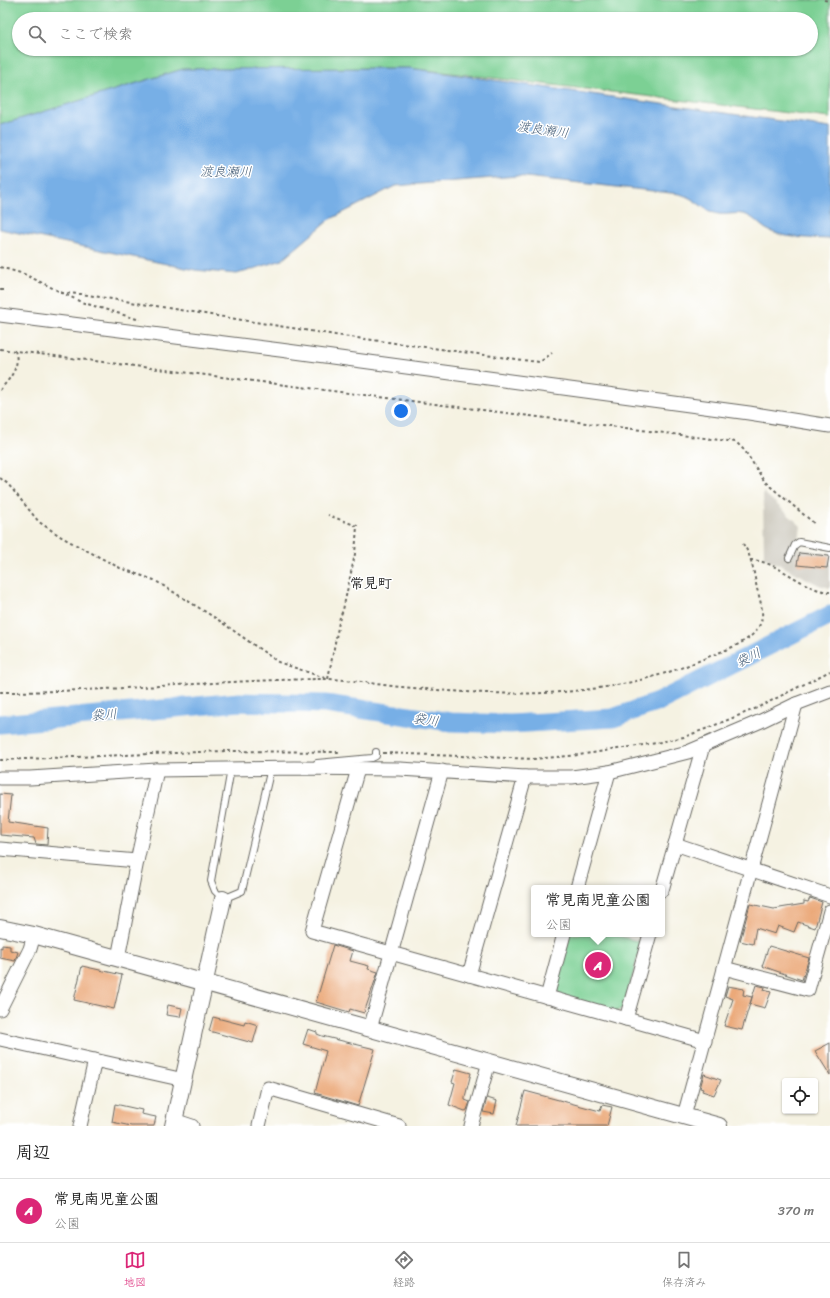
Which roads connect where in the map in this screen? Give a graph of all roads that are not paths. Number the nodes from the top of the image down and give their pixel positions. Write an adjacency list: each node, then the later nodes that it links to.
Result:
1 (0, 315): 2 (street)
2 (830, 426)
3 (830, 548): 4 (lane)
4 (789, 558)
5 (830, 691): 6 (street)
6 (796, 704): 7 (street); 21 (street)
7 (703, 746): 15 (street); 18 (street)
8 (376, 752): 10 (lane)
9 (271, 768): 10 (street); 11 (street); 25 (lane)
10 (294, 768): 12 (street)
11 (230, 769): 13 (street); 25 (lane)
12 (358, 769): 14 (street); 31 (street)
13 (157, 770): 17 (street); 20 (street)
14 (442, 771): 16 (street); 31 (street)
15 (609, 772): 16 (street); 22 (street)
16 (525, 777): 34 (street)
17 (0, 778)
18 (675, 844): 21 (street); 23 (street)
19 (0, 849): 20 (street)
20 (137, 861): 32 (street)
21 (751, 870): 24 (street); 33 (street)
22 (578, 885)
23 (663, 885)
24 (830, 894)
25 (222, 899): 35 (street)
26 (830, 911): 33 (street)
27 (0, 928): 28 (street)
28 (34, 935): 32 (street); 37 (street)
29 (563, 937): 36 (street)
30 (649, 937): 38 (street)
31 (390, 953): 34 (street); 39 (street)
32 (118, 958): 35 (street)
33 (724, 968): 41 (street)
34 (469, 975): 36 (street)
35 (204, 983): 39 (street); 44 (street)
36 (547, 997): 38 (street)
37 (0, 1009)
38 (626, 1019): 41 (street)
39 (370, 1029): 43 (street)
40 (0, 1039): 42 (street)
41 (705, 1041): 45 (street)
42 (95, 1060): 44 (street); 47 (street)
43 (489, 1062): 45 (street); 51 (street)
44 (184, 1080): 46 (street)
45 (684, 1116): 52 (street)
46 (173, 1123): 48 (street)
47 (80, 1126)
48 (192, 1126)
49 (259, 1126): 50 (street)
50 (399, 1126)
51 (471, 1126)
52 (719, 1126)

